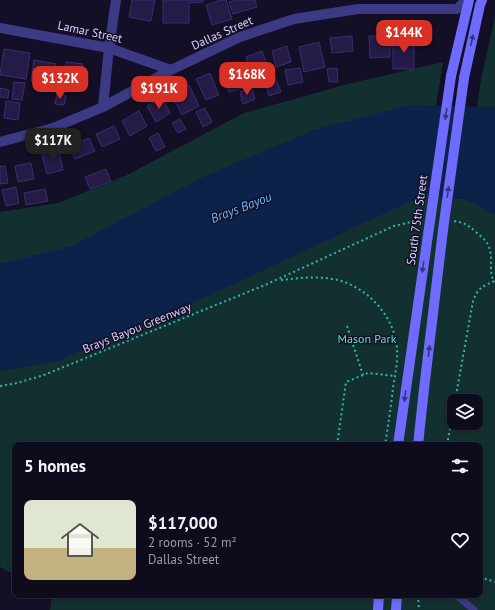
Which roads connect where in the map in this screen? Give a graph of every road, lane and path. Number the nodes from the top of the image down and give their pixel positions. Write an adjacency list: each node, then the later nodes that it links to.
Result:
1 (116, 0): 5 (street)
2 (467, 0): 6 (street, Dallas Street); 10 (main road, South 75th Street, one-way to 10, bridge)
3 (482, 0): 22 (main road, one-way to 3, bridge)
4 (0, 28): 5 (street, Lamar Street)
5 (108, 48): 6 (street, Lamar Street); 7 (street)
6 (171, 70): 7 (street, Dallas Street)
7 (103, 107): 8 (street, Dallas Street)
8 (0, 142)
9 (451, 221): 12 (path)
10 (427, 224): 11 (path, Brays Bayou Greenway); 21 (main road, South 75th Street, one-way to 21)
11 (278, 280): 15 (path, Brays Bayou Greenway); 16 (path, Brays Bayou Greenway)
12 (495, 281): 17 (path)
13 (347, 326): 14 (path)
14 (363, 375): 15 (path); 19 (path)
15 (395, 376): 20 (path, Brays Bayou Greenway)
16 (0, 386)
17 (456, 394)
18 (450, 430): 23 (path)
19 (337, 442)
20 (385, 442)
21 (398, 442)
22 (418, 442)
23 (448, 442)
24 (483, 578): 25 (path)
25 (495, 582)
26 (380, 598): 30 (main road)
27 (397, 598): 31 (main road)
28 (418, 598): 32 (path)
29 (460, 598): 33 (lane)
30 (378, 610)
31 (396, 610)
32 (418, 610)
33 (474, 610)

